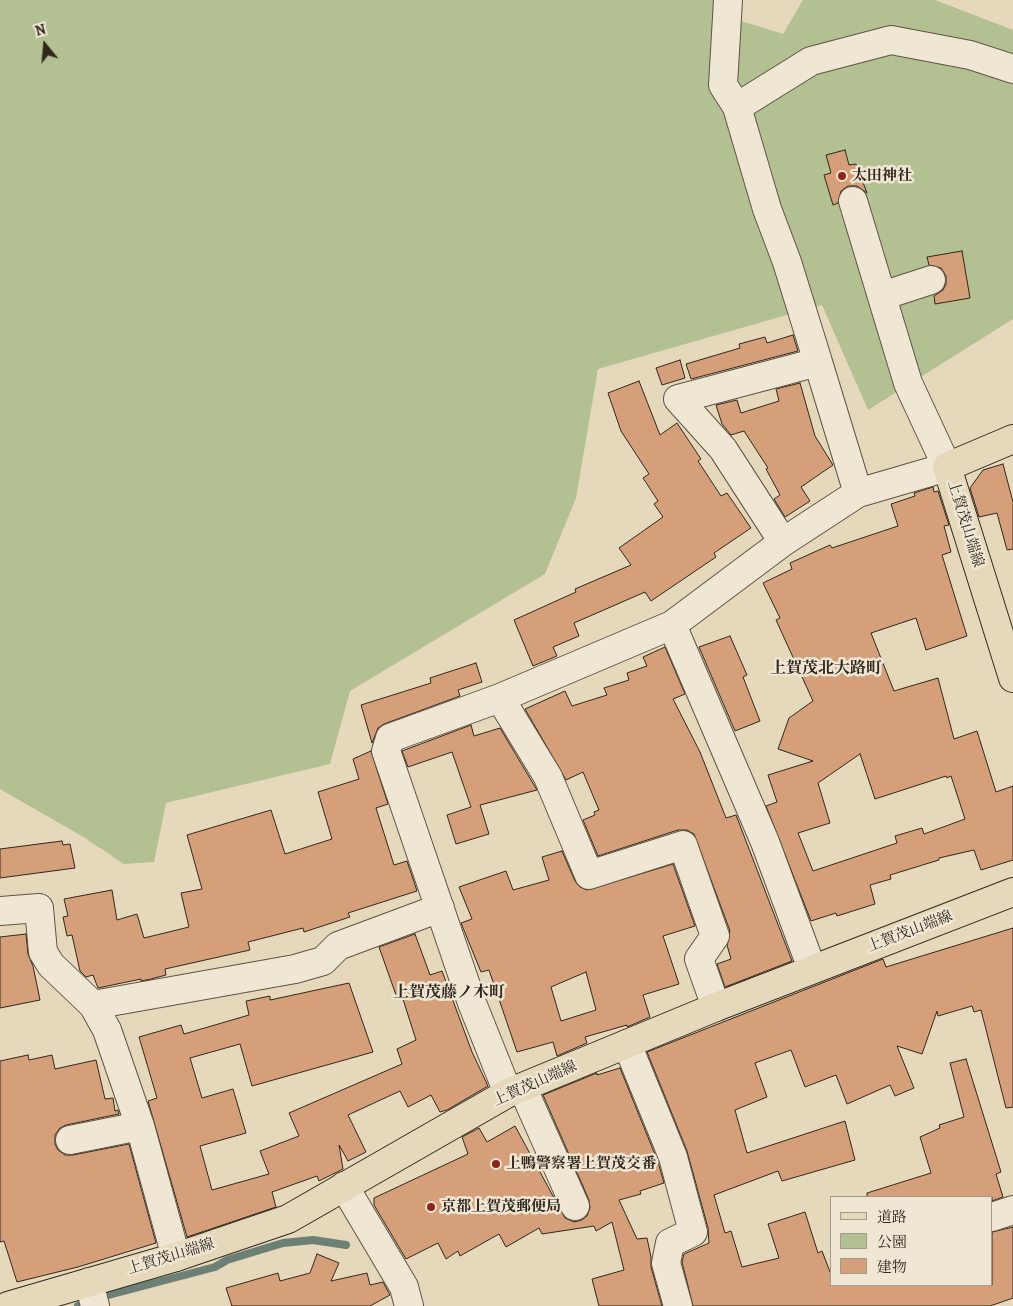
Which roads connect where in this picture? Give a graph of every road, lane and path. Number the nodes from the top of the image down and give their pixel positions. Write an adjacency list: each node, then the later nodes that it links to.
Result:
1 (728, 0): 3 (street)
2 (1013, 69): 3 (street)
3 (736, 107): 7 (street)
4 (853, 201): 6 (street)
5 (931, 280): 6 (street)
6 (882, 296): 9 (street)
7 (818, 362): 10 (street); 11 (street)
8 (1013, 440): 9 (main road, 上賀茂山端線)
9 (947, 467): 10 (street); 13 (main road, 上賀茂山端線)
10 (858, 493): 11 (street)
11 (783, 542): 12 (street)
12 (672, 624): 14 (street); 18 (street)
13 (1013, 678)
14 (500, 698): 16 (street); 20 (street)
15 (1013, 892): 18 (main road, 上賀茂山端線)
16 (440, 908): 19 (street); 22 (street)
17 (0, 910): 19 (street)
18 (812, 969): 20 (main road, 上賀茂山端線)
19 (93, 1005): 23 (street)
20 (716, 1007): 21 (main road, 上賀茂山端線)
21 (627, 1044): 22 (main road, 上賀茂山端線); 33 (street)
22 (515, 1091): 25 (main road, 上賀茂山端線); 26 (street)
23 (140, 1126): 24 (street); 29 (street)
24 (70, 1140)
25 (344, 1186): 29 (main road, 上賀茂山端線); 32 (street)
26 (575, 1206)
27 (1013, 1210): 28 (street)
28 (993, 1216)
29 (176, 1257): 30 (main road, 上賀茂山端線)
30 (92, 1292): 31 (main road, 上賀茂山端線)
31 (8, 1306)
32 (409, 1306)
33 (678, 1306)

